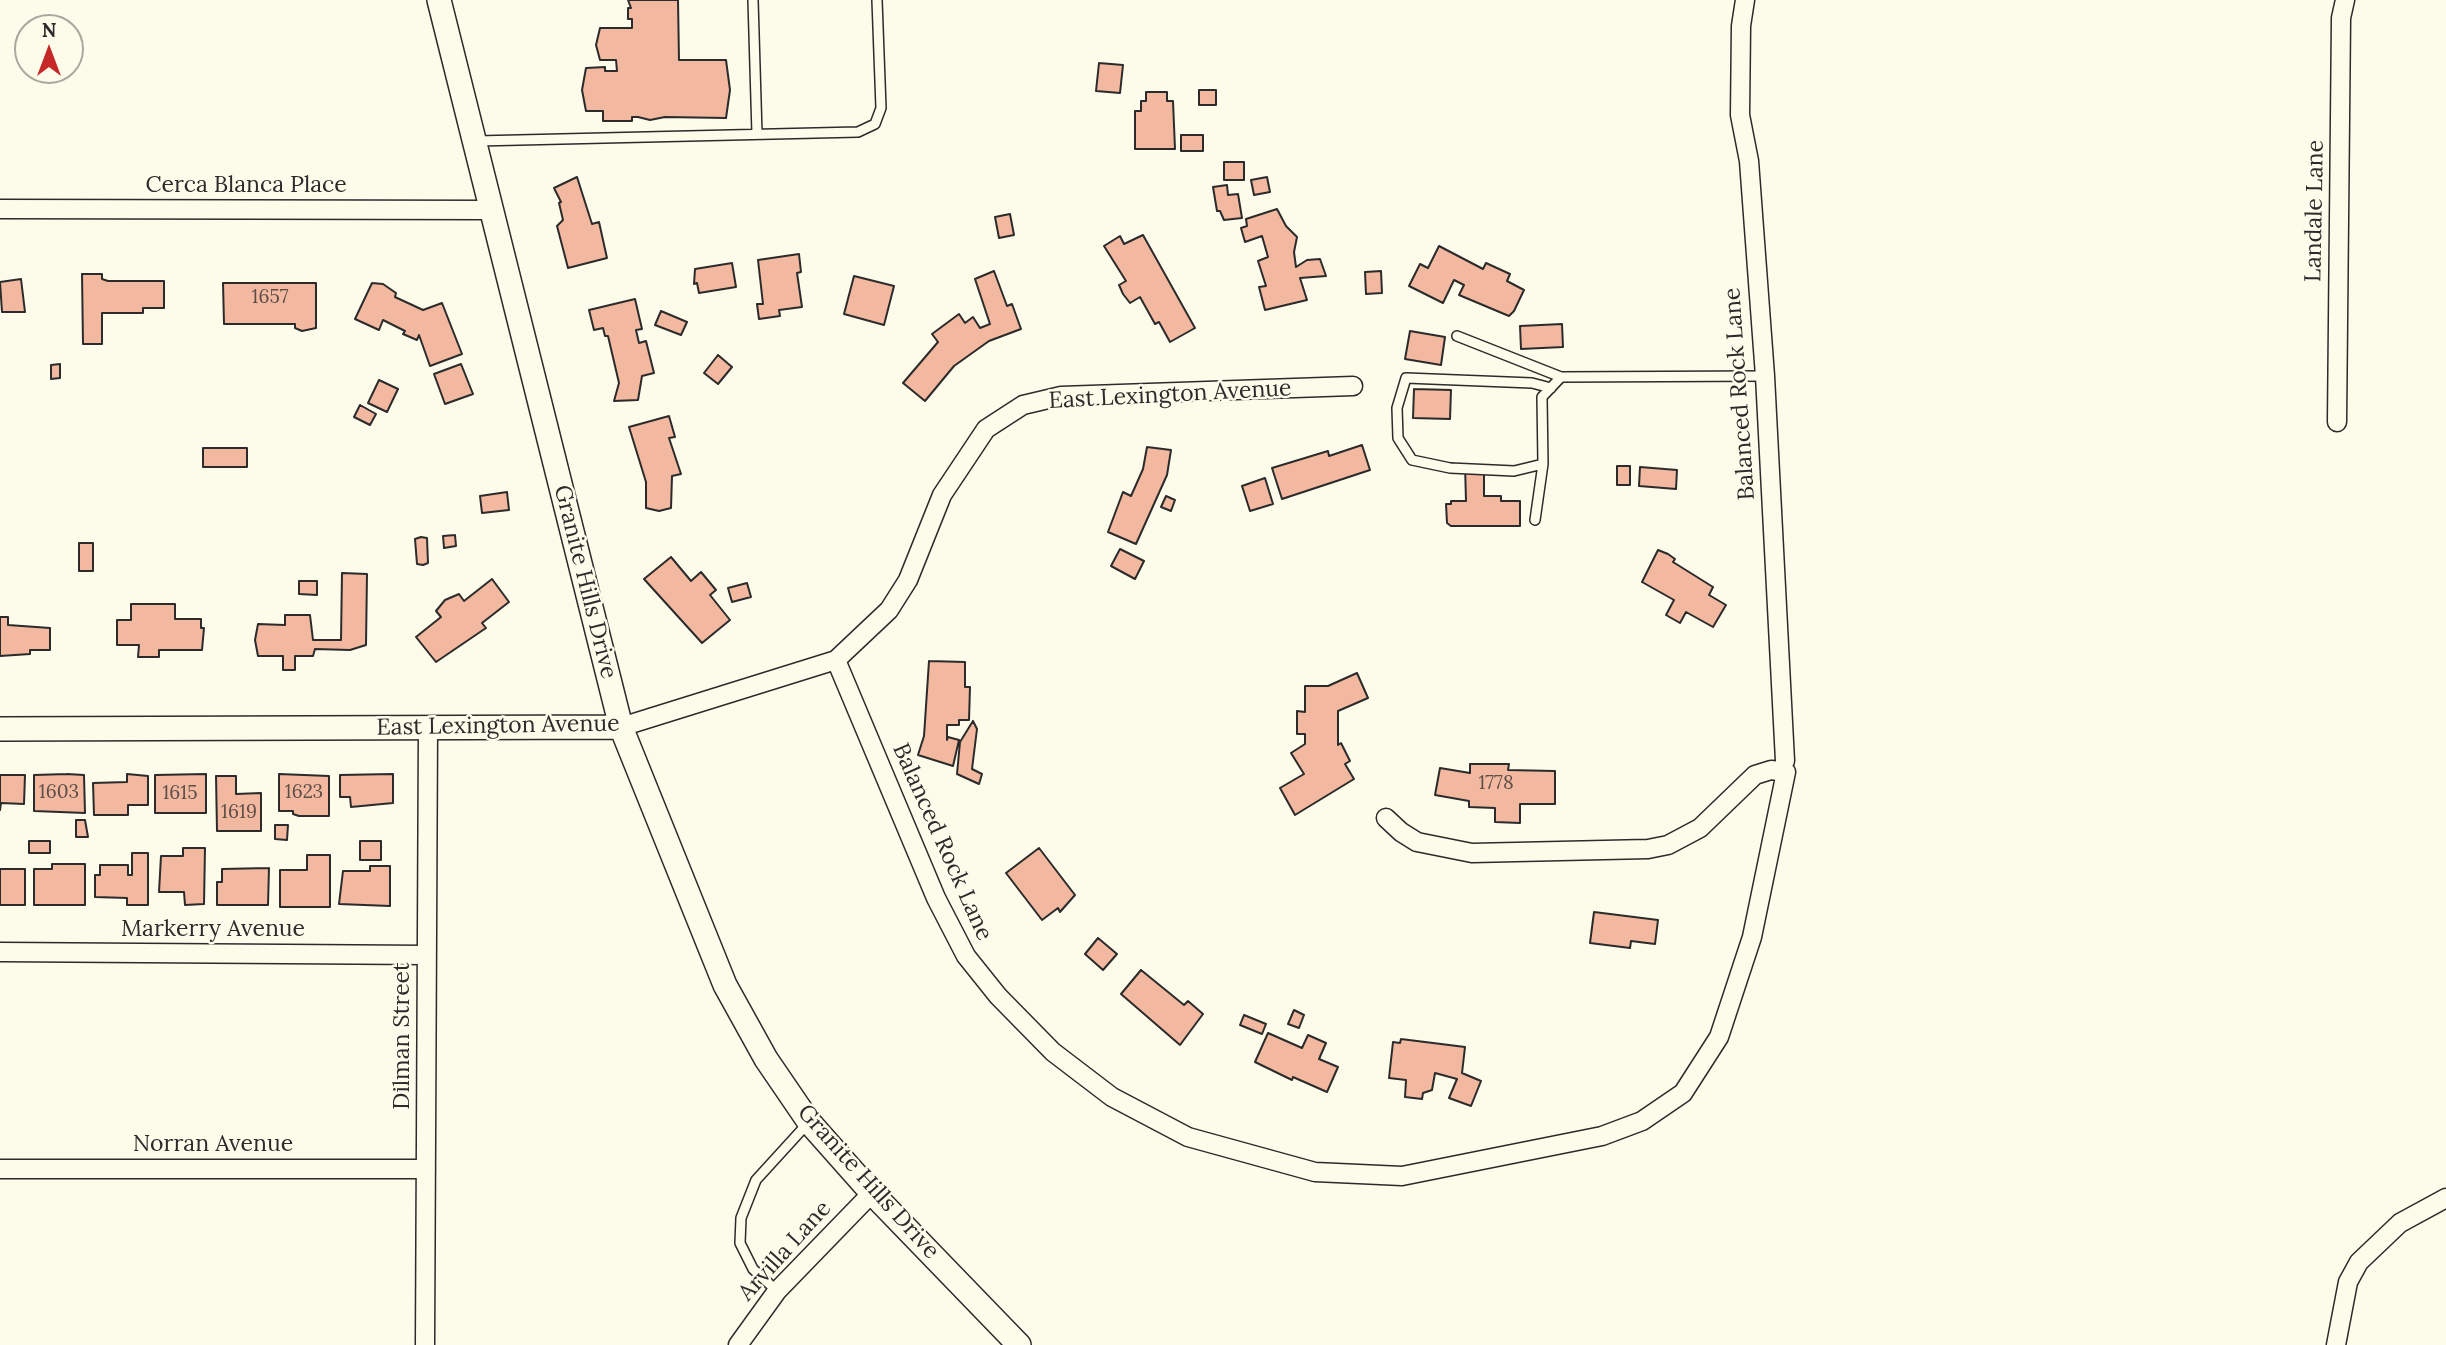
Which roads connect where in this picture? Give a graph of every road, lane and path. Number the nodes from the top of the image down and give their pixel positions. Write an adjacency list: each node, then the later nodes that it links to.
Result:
1 (439, 0): 7 (street, Granite Hills Drive)
2 (753, 0): 6 (lane)
3 (877, 0): 6 (lane)
4 (1745, 0): 12 (street, Balanced Rock Lane)
5 (2345, 0): 15 (street, Landale Lane)
6 (757, 134): 7 (lane)
7 (475, 141): 9 (street, Granite Hills Drive)
8 (0, 209): 9 (street, Cerca Blanca Place)
9 (492, 210): 20 (street, Granite Hills Drive)
10 (1457, 336): 11 (lane)
11 (1561, 376): 12 (lane); 14 (lane)
12 (1765, 376): 22 (street, Balanced Rock Lane)
13 (1353, 386): 18 (street, East Lexington Avenue)
14 (1551, 388): 16 (lane); 16 (lane)
15 (2337, 422)
16 (1543, 464): 17 (lane)
17 (1535, 520)
18 (836, 660): 20 (street, East Lexington Avenue); 22 (street, Balanced Rock Lane)
19 (428, 727): 20 (street, East Lexington Avenue); 21 (street, East Lexington Avenue); 25 (street, Dilman Street)
20 (621, 727): 26 (street, Granite Hills Drive)
21 (0, 729)
22 (1786, 766): 23 (street)
23 (1387, 818)
24 (0, 952): 25 (street, Markerry Avenue)
25 (426, 955): 27 (street, Dilman Street)
26 (809, 1122): 29 (street, Granite Hills Drive); 31 (lane)
27 (426, 1168): 28 (street, Norran Avenue); 32 (street, Dilman Street)
28 (0, 1169)
29 (872, 1192): 31 (street, Arvilla Lane); 34 (street, Granite Hills Drive)
30 (2446, 1198): 35 (street)
31 (777, 1291): 33 (street, Arvilla Lane)
32 (425, 1345)
33 (738, 1345)
34 (1019, 1345)
35 (2336, 1345)

